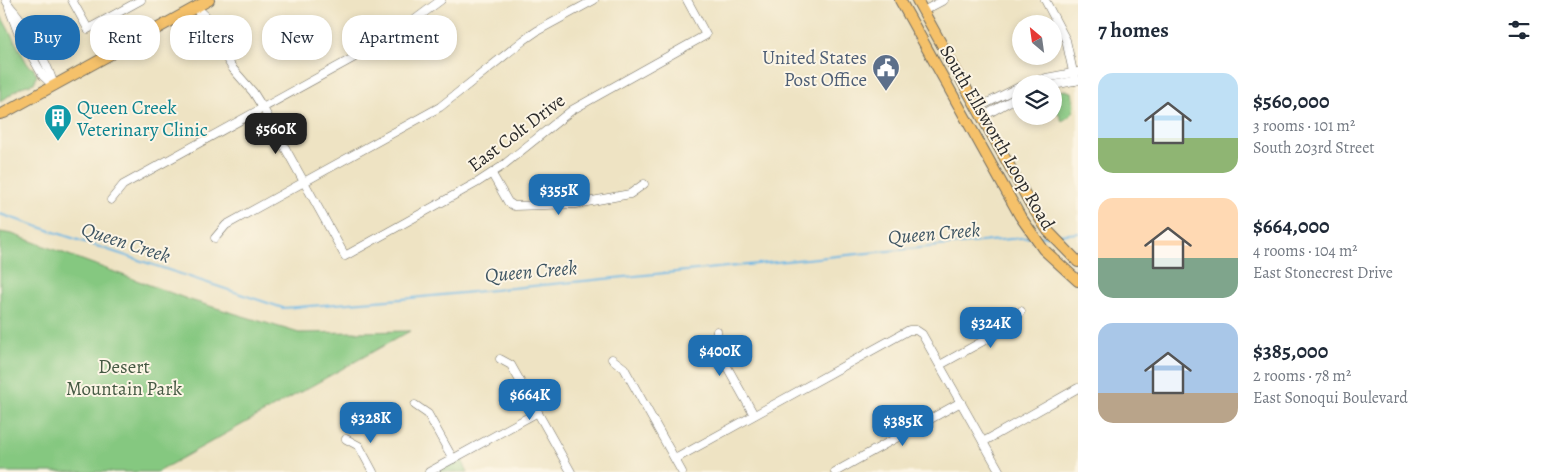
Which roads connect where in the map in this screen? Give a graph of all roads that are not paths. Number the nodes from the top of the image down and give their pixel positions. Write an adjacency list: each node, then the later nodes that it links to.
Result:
1 (72, 0): 2 (street)
2 (140, 0)
3 (209, 0): 12 (main road)
4 (440, 0): 21 (street)
5 (594, 0): 25 (street)
6 (687, 0): 24 (street, East Colt Drive)
7 (900, 0): 14 (main road, South Ellsworth Loop Road)
8 (917, 0): 13 (main road, South Ellsworth Loop Road)
9 (944, 0): 13 (street)
10 (1045, 0): 15 (street)
11 (6, 2): 18 (street)
12 (196, 7): 18 (main road); 21 (street)
13 (923, 11): 14 (main road); 22 (main road, South Ellsworth Loop Road)
14 (911, 20): 30 (main road, South Ellsworth Loop Road)
15 (1076, 77): 16 (street); 17 (street)
16 (1062, 78)
17 (1062, 81)
18 (54, 86): 23 (main road)
19 (1012, 92): 22 (street)
20 (1012, 99): 22 (street)
21 (263, 108): 25 (street); 27 (street)
22 (979, 113): 29 (main road, South Ellsworth Loop Road)
23 (1, 115)
24 (492, 174): 25 (street, East Colt Drive); 26 (street)
25 (304, 182): 28 (street)
26 (644, 184)
27 (111, 200)
28 (215, 238)
29 (1078, 262)
30 (1078, 281)
31 (1021, 311): 35 (street)
32 (717, 332): 40 (street)
33 (500, 359): 39 (street)
34 (612, 359): 44 (street)
35 (940, 365): 37 (street); 40 (street)
36 (1078, 388): 42 (street)
37 (960, 402): 42 (street); 49 (street)
38 (415, 405): 43 (street)
39 (538, 412): 43 (street); 47 (street)
40 (754, 415): 44 (street)
41 (346, 439): 45 (street)
42 (983, 442): 50 (street)
43 (453, 459): 46 (street)
44 (675, 459): 48 (street)
45 (373, 472)
46 (429, 472)
47 (571, 472)
48 (682, 472)
49 (835, 472)
50 (1000, 472)

